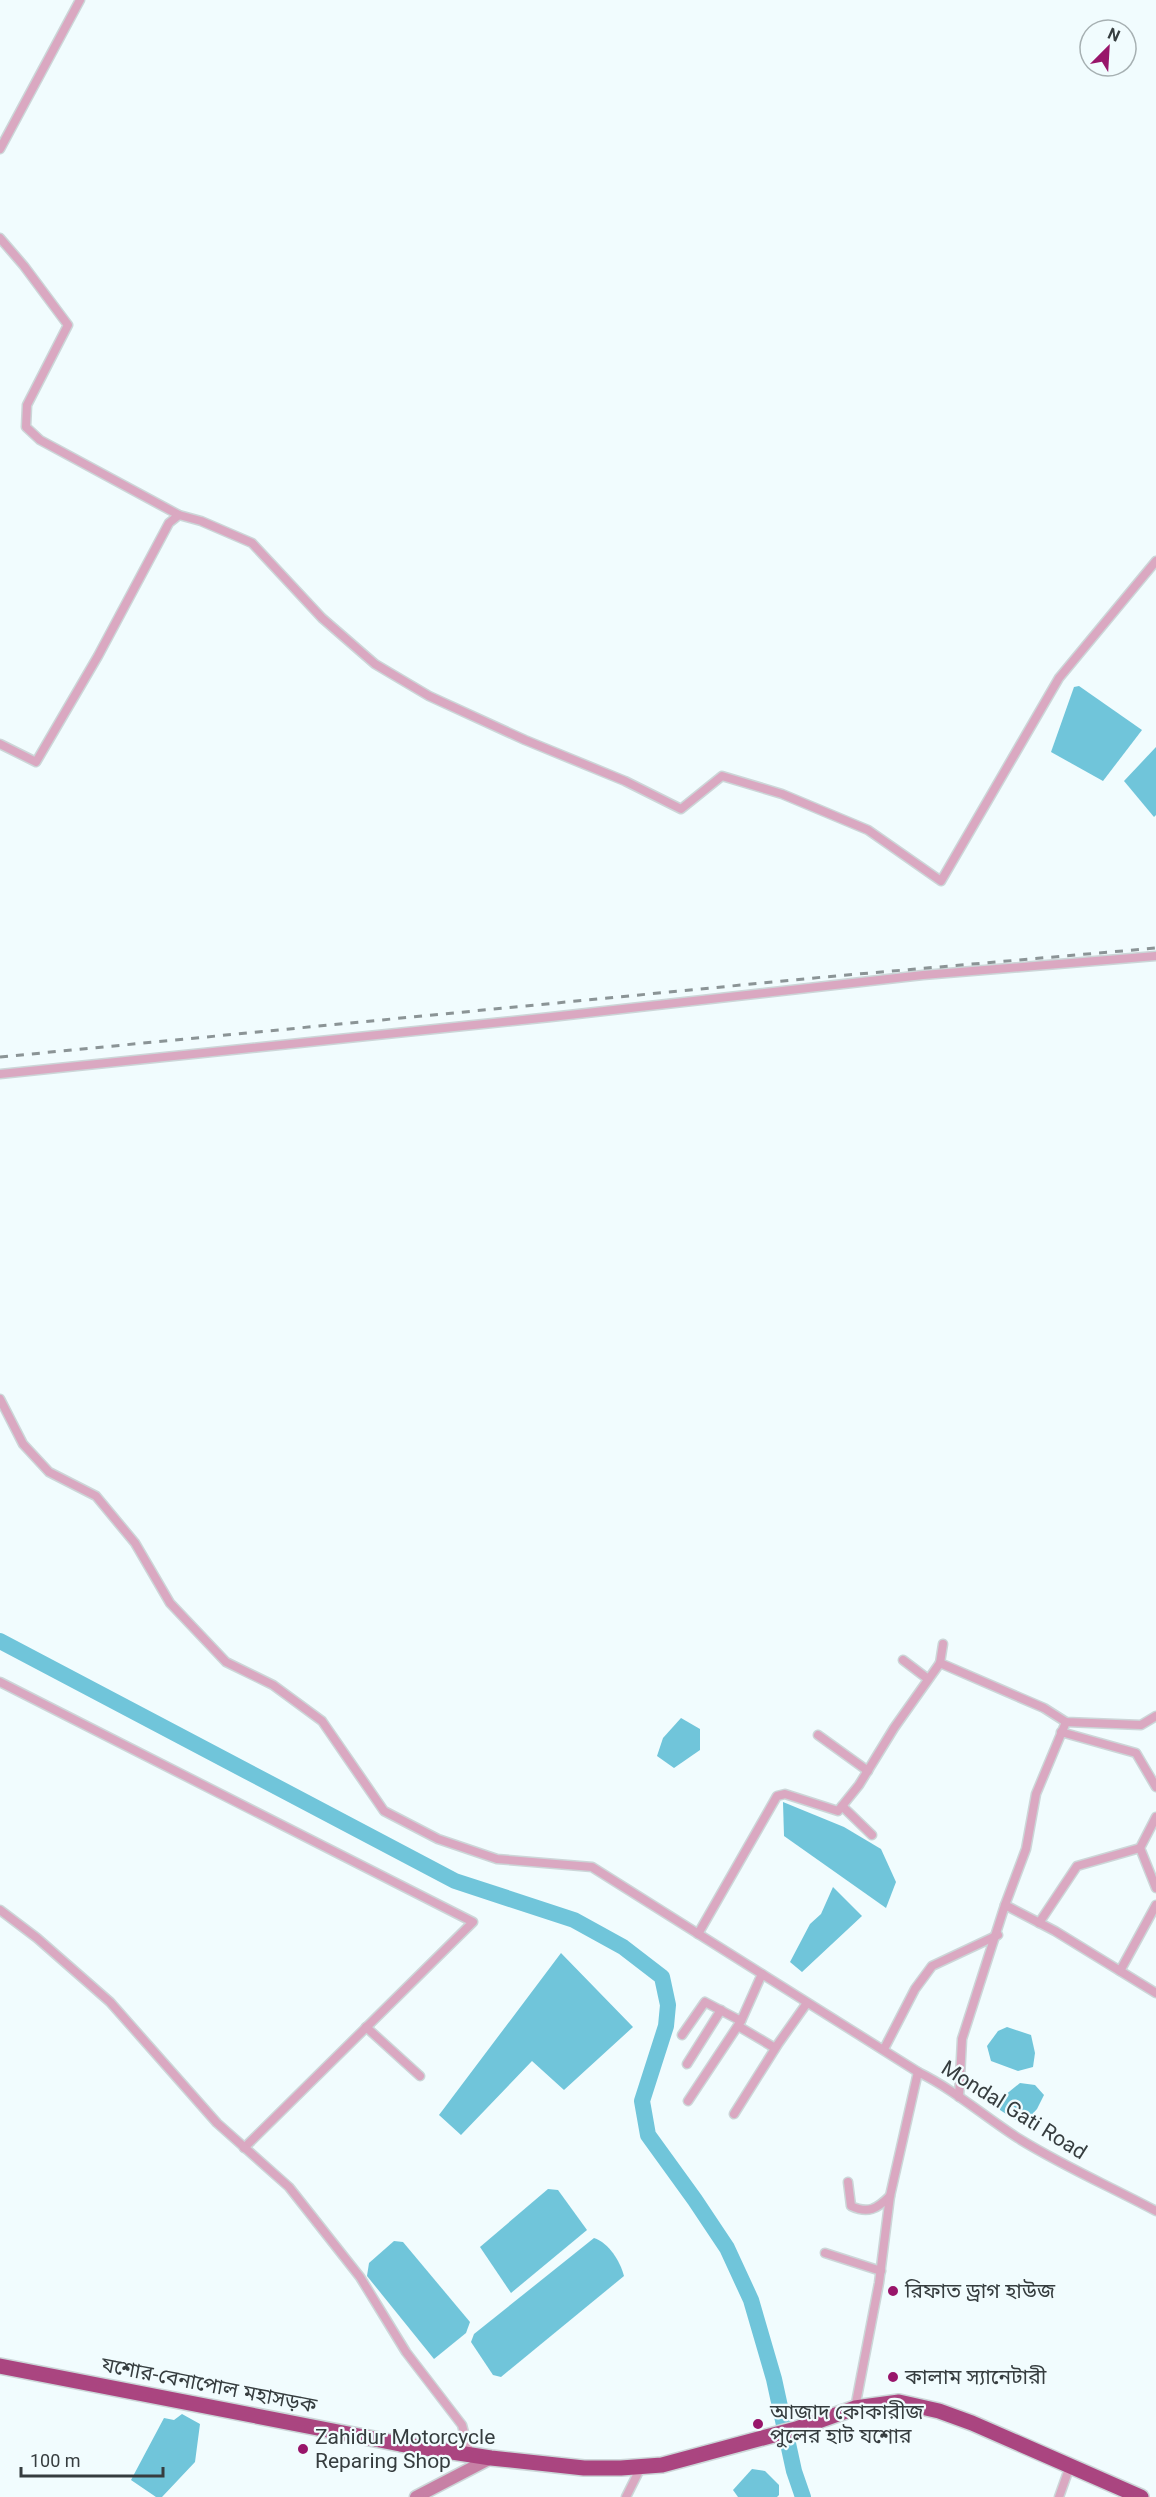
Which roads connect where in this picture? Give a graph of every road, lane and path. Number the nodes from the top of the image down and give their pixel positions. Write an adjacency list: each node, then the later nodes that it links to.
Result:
1 (80, 0): 2 (street)
2 (0, 149)
3 (0, 238): 4 (street)
4 (179, 515): 5 (street); 6 (street)
5 (1156, 561)
6 (0, 744)
7 (1156, 956): 8 (street)
8 (0, 1074)
9 (0, 1399): 30 (street, Mondal Gati Road)
10 (943, 1644): 12 (street)
11 (903, 1660): 13 (street)
12 (940, 1663): 13 (street); 16 (street)
13 (928, 1679): 19 (street)
14 (0, 1682): 38 (street)
15 (1156, 1716): 16 (street)
16 (1066, 1722): 17 (street)
17 (1061, 1732): 20 (street); 26 (street)
18 (818, 1735): 19 (street)
19 (868, 1771): 21 (street)
20 (1156, 1788)
21 (842, 1806): 23 (street); 30 (street)
22 (1156, 1817): 24 (street)
23 (872, 1835)
24 (1140, 1848): 25 (street); 29 (street)
25 (1156, 1888)
26 (1005, 1905): 29 (street); 31 (street)
27 (1156, 1905): 32 (street)
28 (0, 1910): 48 (street)
29 (1039, 1923): 32 (street)
30 (698, 1934): 33 (street, Mondal Gati Road)
31 (998, 1935): 41 (street); 45 (street)
32 (1120, 1971): 34 (street)
33 (762, 1974): 35 (street, Mondal Gati Road); 37 (street)
34 (1156, 1993)
35 (807, 2003): 40 (street); 41 (street, Mondal Gati Road)
36 (721, 2010): 37 (street); 39 (street); 42 (street)
37 (739, 2024): 40 (street); 46 (street)
38 (366, 2028): 44 (street); 48 (street)
39 (682, 2035)
40 (775, 2048): 47 (street)
41 (884, 2049): 43 (street, Mondal Gati Road)
42 (687, 2064)
43 (918, 2072): 45 (street, Mondal Gati Road); 50 (street)
44 (420, 2076)
45 (959, 2097): 51 (street, Mondal Gati Road)
46 (688, 2101)
47 (734, 2114)
48 (244, 2148): 56 (street)
49 (848, 2182): 50 (street)
50 (890, 2196): 53 (street)
51 (1156, 2211)
52 (825, 2253): 53 (street)
53 (880, 2271): 55 (street)
54 (0, 2366): 56 (highway, যশোর-বেনাপোল মহাসড়ক)
55 (855, 2408): 58 (highway, যশোর-বেনাপোল মহাসড়ক); 59 (highway, যশোর-বেনাপোল মহাসড়ক)
56 (470, 2454): 57 (highway, যশোর-বেনাপোল মহাসড়ক)
57 (491, 2458): 59 (highway, যশোর-বেনাপোল মহাসড়ক); 60 (main road)
58 (1070, 2466): 62 (street); 63 (highway, যশোর-বেনাপোল মহাসড়ক)
59 (641, 2467): 61 (street)
60 (419, 2496)
61 (626, 2497)
62 (1059, 2497)
63 (1141, 2497)

